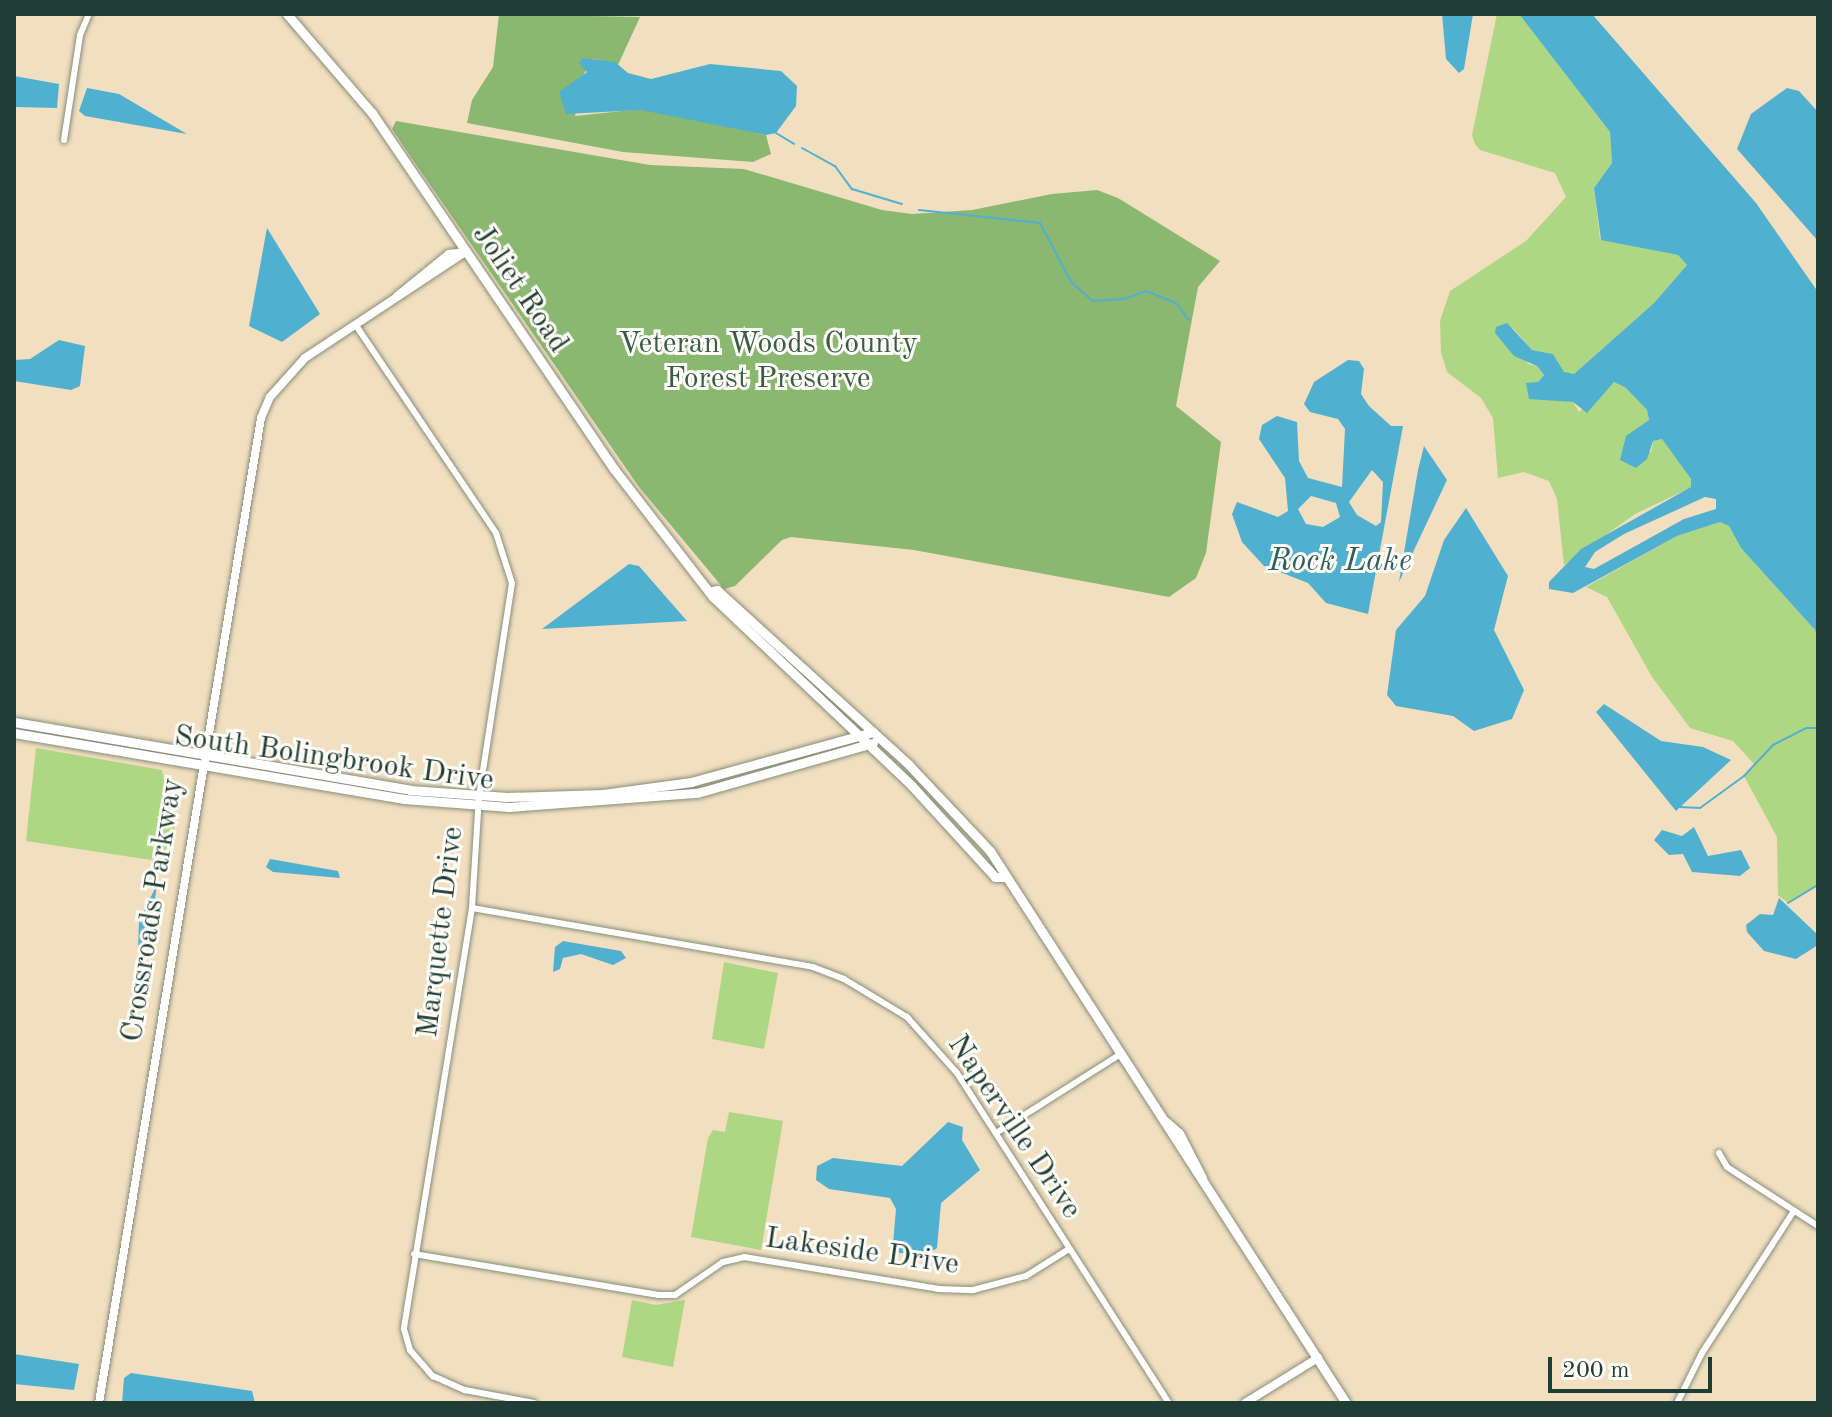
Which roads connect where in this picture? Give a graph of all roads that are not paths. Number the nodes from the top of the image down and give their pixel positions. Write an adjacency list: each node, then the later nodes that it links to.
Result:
1 (89, 14): 3 (street)
2 (287, 14): 4 (main road, Joliet Road)
3 (64, 140)
4 (465, 252): 5 (street, Crossroads Parkway); 6 (main road, Joliet Road)
5 (355, 324): 13 (street, Crossroads Parkway); 15 (street, Marquette Drive)
6 (712, 591): 8 (main road, Joliet Road); 10 (main road, Joliet Road)
7 (14, 722): 13 (main road, South Bolingbrook Drive)
8 (873, 732): 10 (main road, South Bolingbrook Drive); 11 (main road, Joliet Road)
9 (14, 733): 14 (main road, South Bolingbrook Drive)
10 (859, 737): 12 (main road, Joliet Road); 15 (main road, South Bolingbrook Drive)
11 (881, 739): 12 (main road, South Bolingbrook Drive); 16 (main road, Joliet Road)
12 (868, 745): 15 (main road, South Bolingbrook Drive); 16 (main road, Joliet Road)
13 (203, 755): 14 (street, Crossroads Parkway); 15 (main road, South Bolingbrook Drive)
14 (201, 767): 15 (main road, South Bolingbrook Drive); 26 (street, Crossroads Parkway)
15 (479, 801): 17 (street, Marquette Drive)
16 (1003, 877): 18 (main road, Joliet Road)
17 (472, 908): 19 (street, Naperville Drive); 24 (street, Marquette Drive)
18 (1122, 1053): 19 (street); 25 (main road, Joliet Road)
19 (996, 1133): 23 (street, Naperville Drive)
20 (1719, 1153): 21 (street)
21 (1794, 1211): 22 (street); 31 (street)
22 (1818, 1226)
23 (1069, 1249): 24 (street, Lakeside Drive); 28 (street, Naperville Drive)
24 (414, 1254): 27 (street, Marquette Drive)
25 (1318, 1358): 29 (street); 30 (main road, Joliet Road)
26 (99, 1403)
27 (534, 1403)
28 (1169, 1403)
29 (1245, 1403)
30 (1346, 1403)
31 (1677, 1403)

